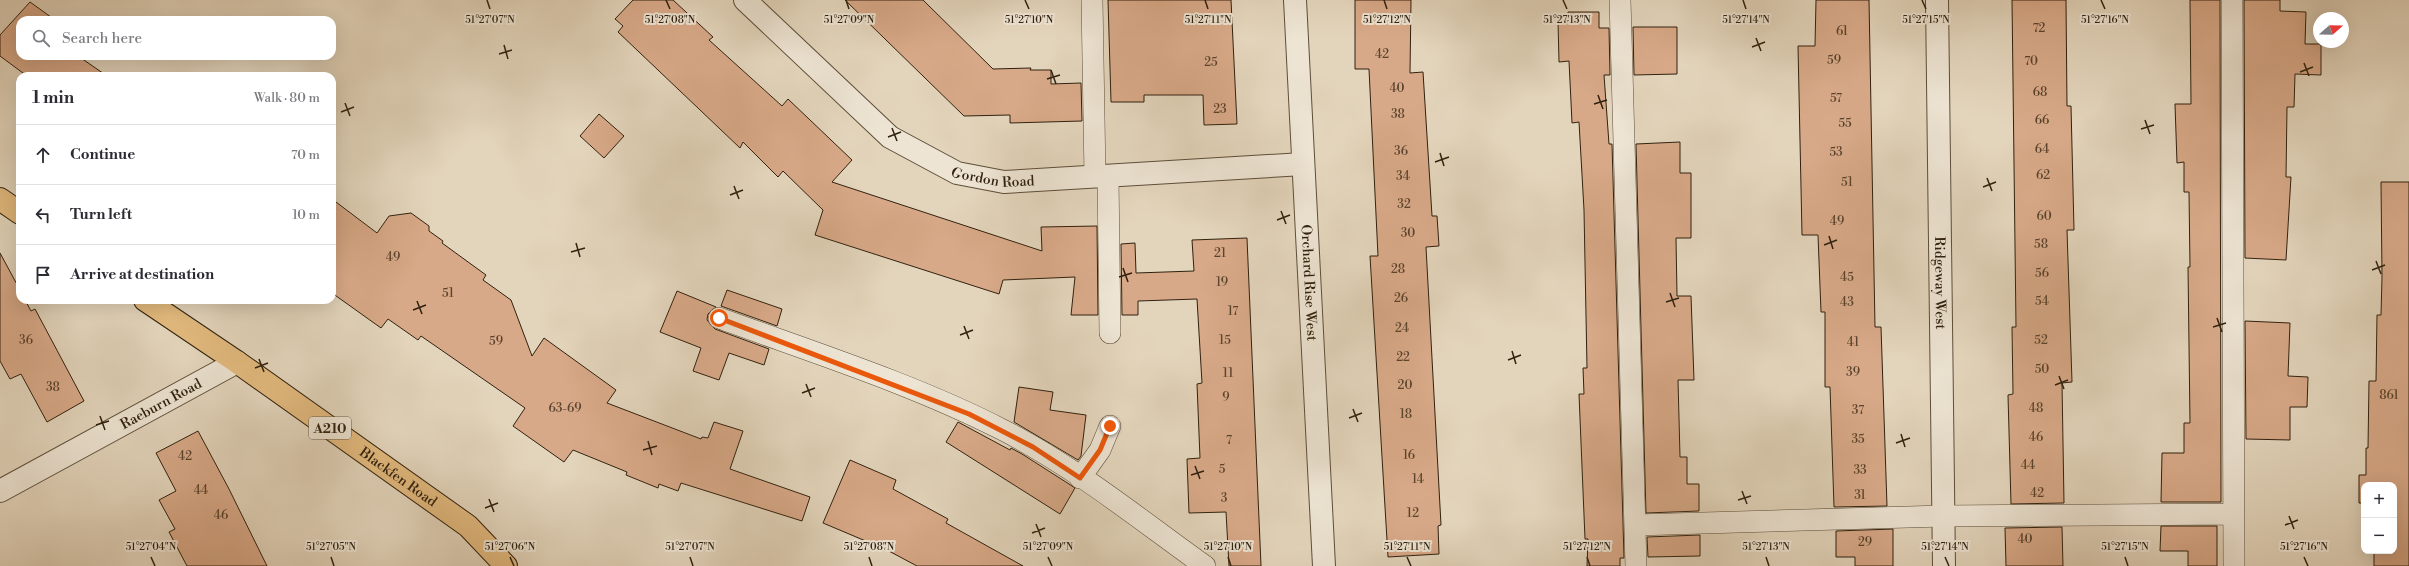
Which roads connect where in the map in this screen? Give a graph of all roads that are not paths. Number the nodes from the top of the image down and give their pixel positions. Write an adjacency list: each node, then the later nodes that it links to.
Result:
1 (745, 0): 8 (street, Gordon Road)
2 (1092, 0): 8 (lane)
3 (1295, 0): 7 (street, Orchard Rise West)
4 (1620, 0): 20 (lane)
5 (1937, 0): 19 (street, Ridgeway West)
6 (2232, 0): 18 (lane)
7 (1303, 164): 8 (street, Gordon Road); 23 (street, Orchard Rise West)
8 (1101, 176): 13 (lane)
9 (0, 199): 10 (main road)
10 (16, 211)
11 (151, 304): 14 (main road, Blackfen Road / A210)
12 (719, 318): 16 (lane)
13 (1110, 333)
14 (237, 362): 17 (street, Raeburn Road); 21 (main road, Blackfen Road / A210)
15 (1110, 426): 16 (lane)
16 (1080, 478): 22 (lane)
17 (0, 491)
18 (2234, 514): 19 (lane); 26 (lane)
19 (1943, 516): 20 (lane); 25 (street, Ridgeway West)
20 (1636, 525): 24 (lane)
21 (506, 566)
22 (1205, 566)
23 (1324, 566)
24 (1636, 566)
25 (1944, 566)
26 (2234, 566)

